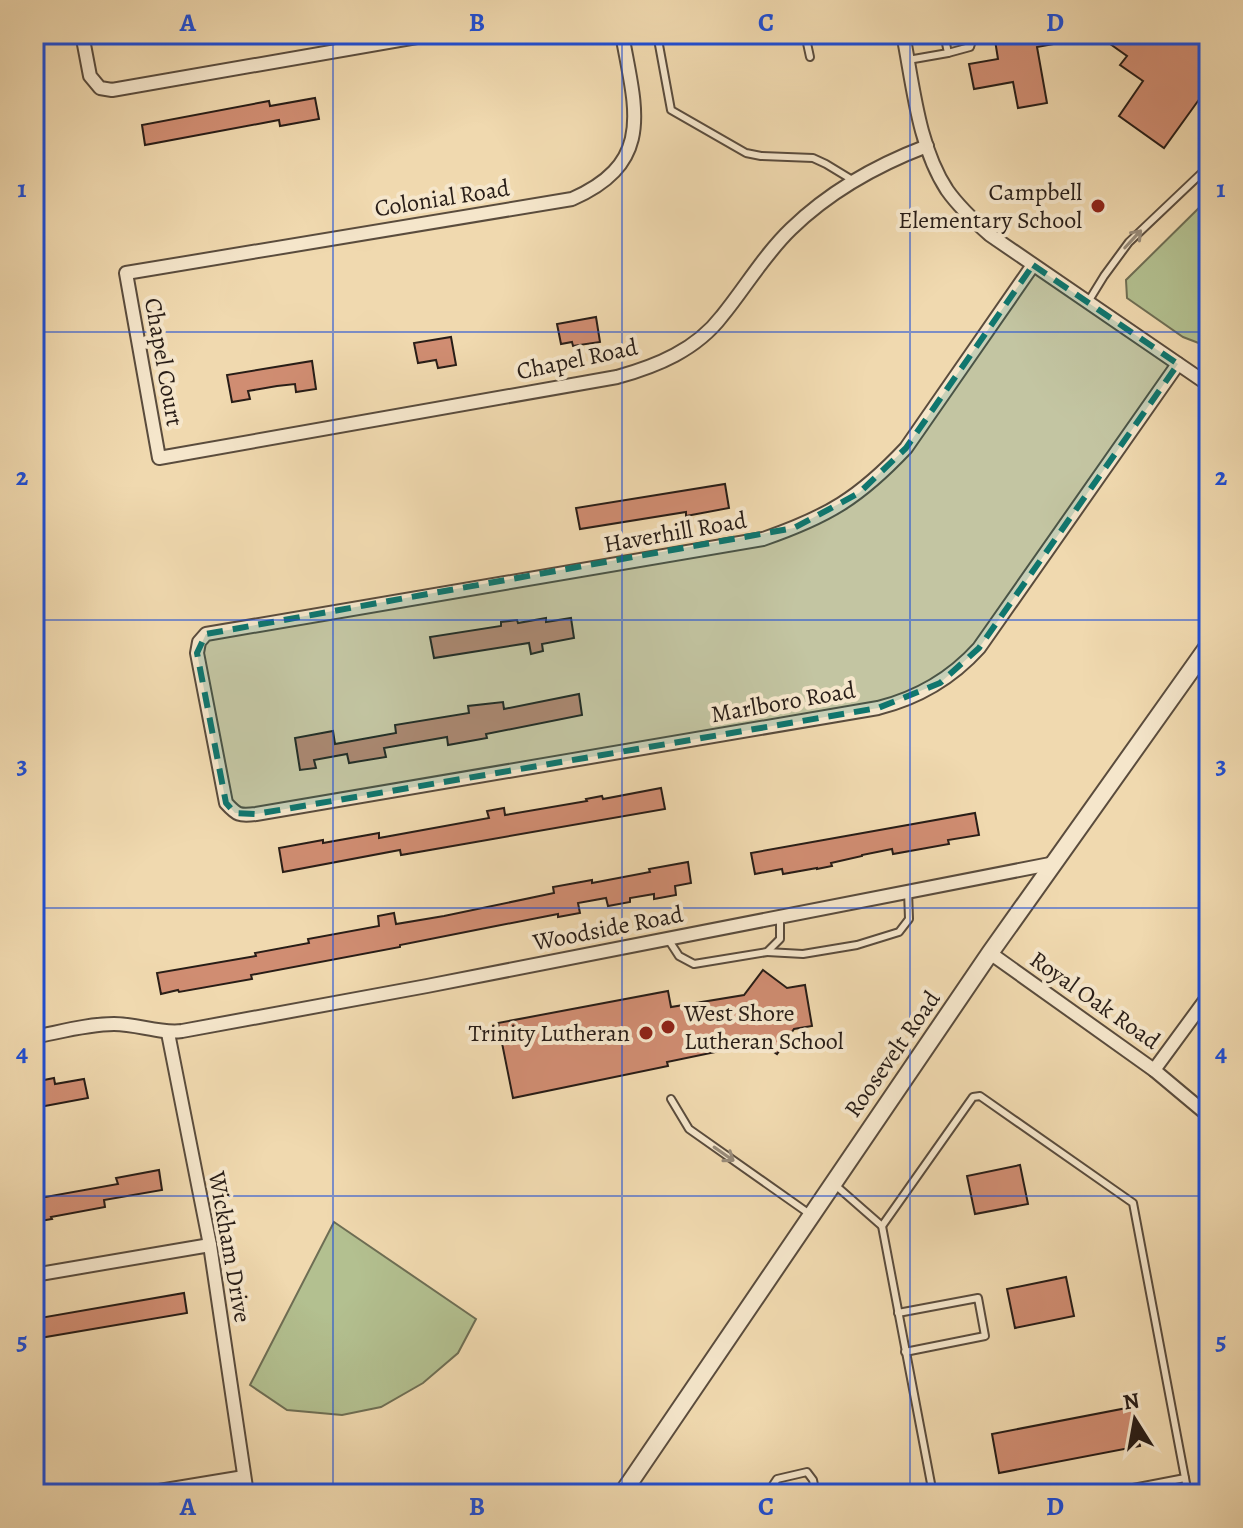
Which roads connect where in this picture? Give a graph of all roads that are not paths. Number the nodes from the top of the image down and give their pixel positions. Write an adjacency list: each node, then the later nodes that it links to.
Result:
1 (82, 34): 2 (street)
2 (434, 34)
3 (622, 34): 16 (street, Colonial Road)
4 (657, 34): 14 (lane)
5 (805, 34): 10 (lane)
6 (903, 34): 11 (street)
7 (944, 34): 9 (lane)
8 (974, 34): 9 (lane)
9 (948, 53): 11 (lane)
10 (810, 57)
11 (908, 60): 12 (street)
12 (927, 146): 14 (street, Chapel Road); 15 (street)
13 (1209, 166): 17 (lane, one-way to 13)
14 (854, 181): 20 (street, Chapel Road)
15 (1033, 265): 17 (street); 22 (street, Haverhill Road)
16 (126, 273): 20 (street, Chapel Court)
17 (1088, 302): 18 (street)
18 (1178, 364): 19 (street); 22 (street, Marlboro Road)
19 (1209, 385)
20 (159, 458)
21 (1209, 645): 23 (street, Roosevelt Road)
22 (235, 813)
23 (1055, 863): 24 (street, Woodside Road); 28 (street, Roosevelt Road)
24 (908, 891): 25 (street, Woodside Road); 27 (lane)
25 (780, 917): 26 (street, Woodside Road); 27 (lane)
26 (668, 939): 27 (lane); 30 (street, Woodside Road)
27 (767, 952)
28 (990, 953): 32 (street, Royal Oak Road); 35 (street, Roosevelt Road)
29 (1209, 995): 32 (street)
30 (168, 1033): 31 (street); 38 (street, Wickham Drive)
31 (34, 1037)
32 (1154, 1070): 34 (street, Royal Oak Road)
33 (671, 1099): 36 (lane, one-way to 36)
34 (1209, 1116)
35 (832, 1183): 36 (street, Roosevelt Road); 37 (lane)
36 (811, 1215): 47 (street, Roosevelt Road)
37 (882, 1226): 40 (lane); 43 (lane)
38 (210, 1245): 39 (street); 42 (street, Wickham Drive)
39 (34, 1275)
40 (898, 1313): 41 (lane); 41 (lane)
41 (905, 1352): 50 (lane)
42 (244, 1477): 45 (street); 46 (street, Wickham Drive)
43 (1185, 1478): 44 (lane); 53 (lane)
44 (1148, 1484): 51 (lane); 52 (lane)
45 (141, 1494)
46 (247, 1494)
47 (622, 1494)
48 (775, 1494): 49 (lane)
49 (816, 1494)
50 (933, 1494)
51 (1102, 1494)
52 (1150, 1494)
53 (1188, 1494)

